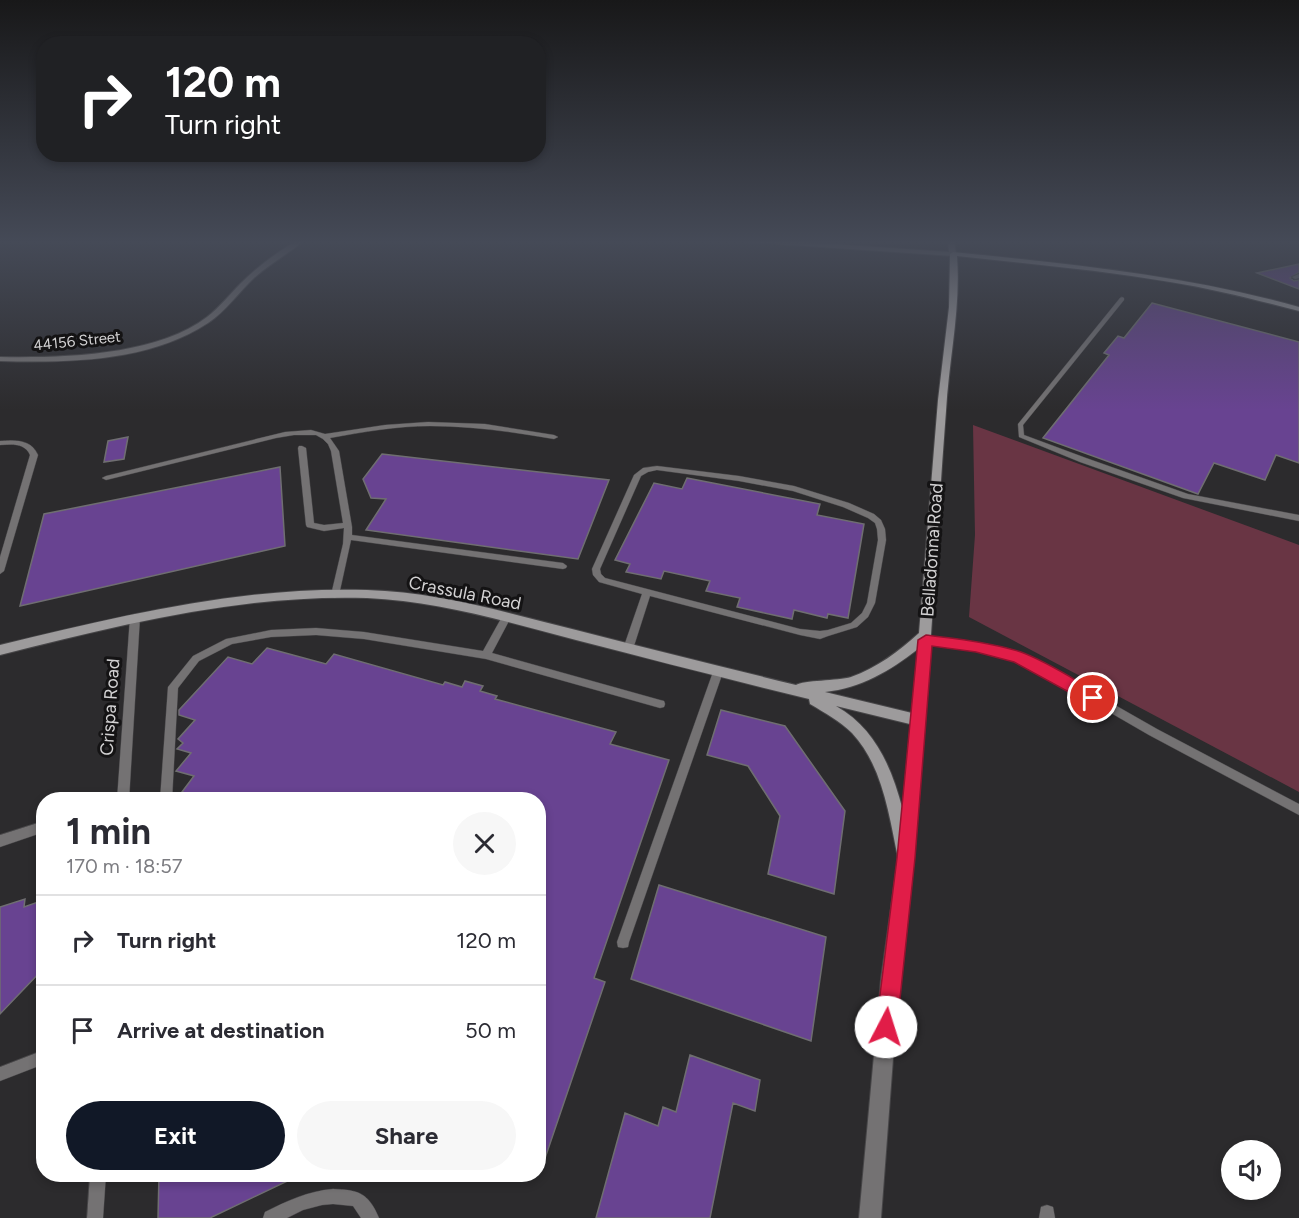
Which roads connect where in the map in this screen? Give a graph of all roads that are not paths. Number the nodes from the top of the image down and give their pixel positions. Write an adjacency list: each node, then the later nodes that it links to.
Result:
1 (231, 297): 6 (street, 44156 Street)
2 (953, 297): 21 (street, Belladonna Road)
3 (1256, 297): 5 (street)
4 (1122, 299): 12 (lane)
5 (1299, 309)
6 (0, 359)
7 (327, 436): 8 (lane); 11 (lane); 13 (lane)
8 (554, 437)
9 (0, 443): 16 (lane)
10 (302, 448): 13 (lane)
11 (106, 478)
12 (1299, 518)
13 (347, 525): 14 (lane)
14 (347, 537): 15 (lane); 18 (lane)
15 (563, 566)
16 (0, 571)
17 (647, 593): 17 (lane); 22 (lane)
18 (335, 595): 19 (street, Crassula Road); 20 (street, Crassula Road)
19 (135, 617): 23 (street, Crassula Road); 30 (lane, Crispa Road)
20 (506, 617): 22 (street, Crassula Road); 24 (lane)
21 (926, 637): 26 (street); 29 (street, Belladonna Road); 32 (lane)
22 (628, 649): 25 (street, Crassula Road)
23 (0, 651)
24 (486, 655): 28 (lane); 31 (lane)
25 (718, 672): 26 (street, Crassula Road); 36 (lane)
26 (772, 686): 27 (street, Crassula Road)
27 (795, 690): 29 (street, Crassula Road); 35 (street)
28 (660, 704)
29 (918, 720): 35 (street, Belladonna Road)
30 (124, 792)
31 (166, 792)
32 (1299, 810)
33 (36, 829): 34 (lane)
34 (0, 841)
35 (906, 858): 43 (street, Belladonna Road)
36 (623, 942)
37 (36, 1060): 38 (lane)
38 (0, 1074)
39 (97, 1182): 40 (lane)
40 (95, 1218)
41 (271, 1218): 42 (lane)
42 (371, 1218)
43 (870, 1218)

